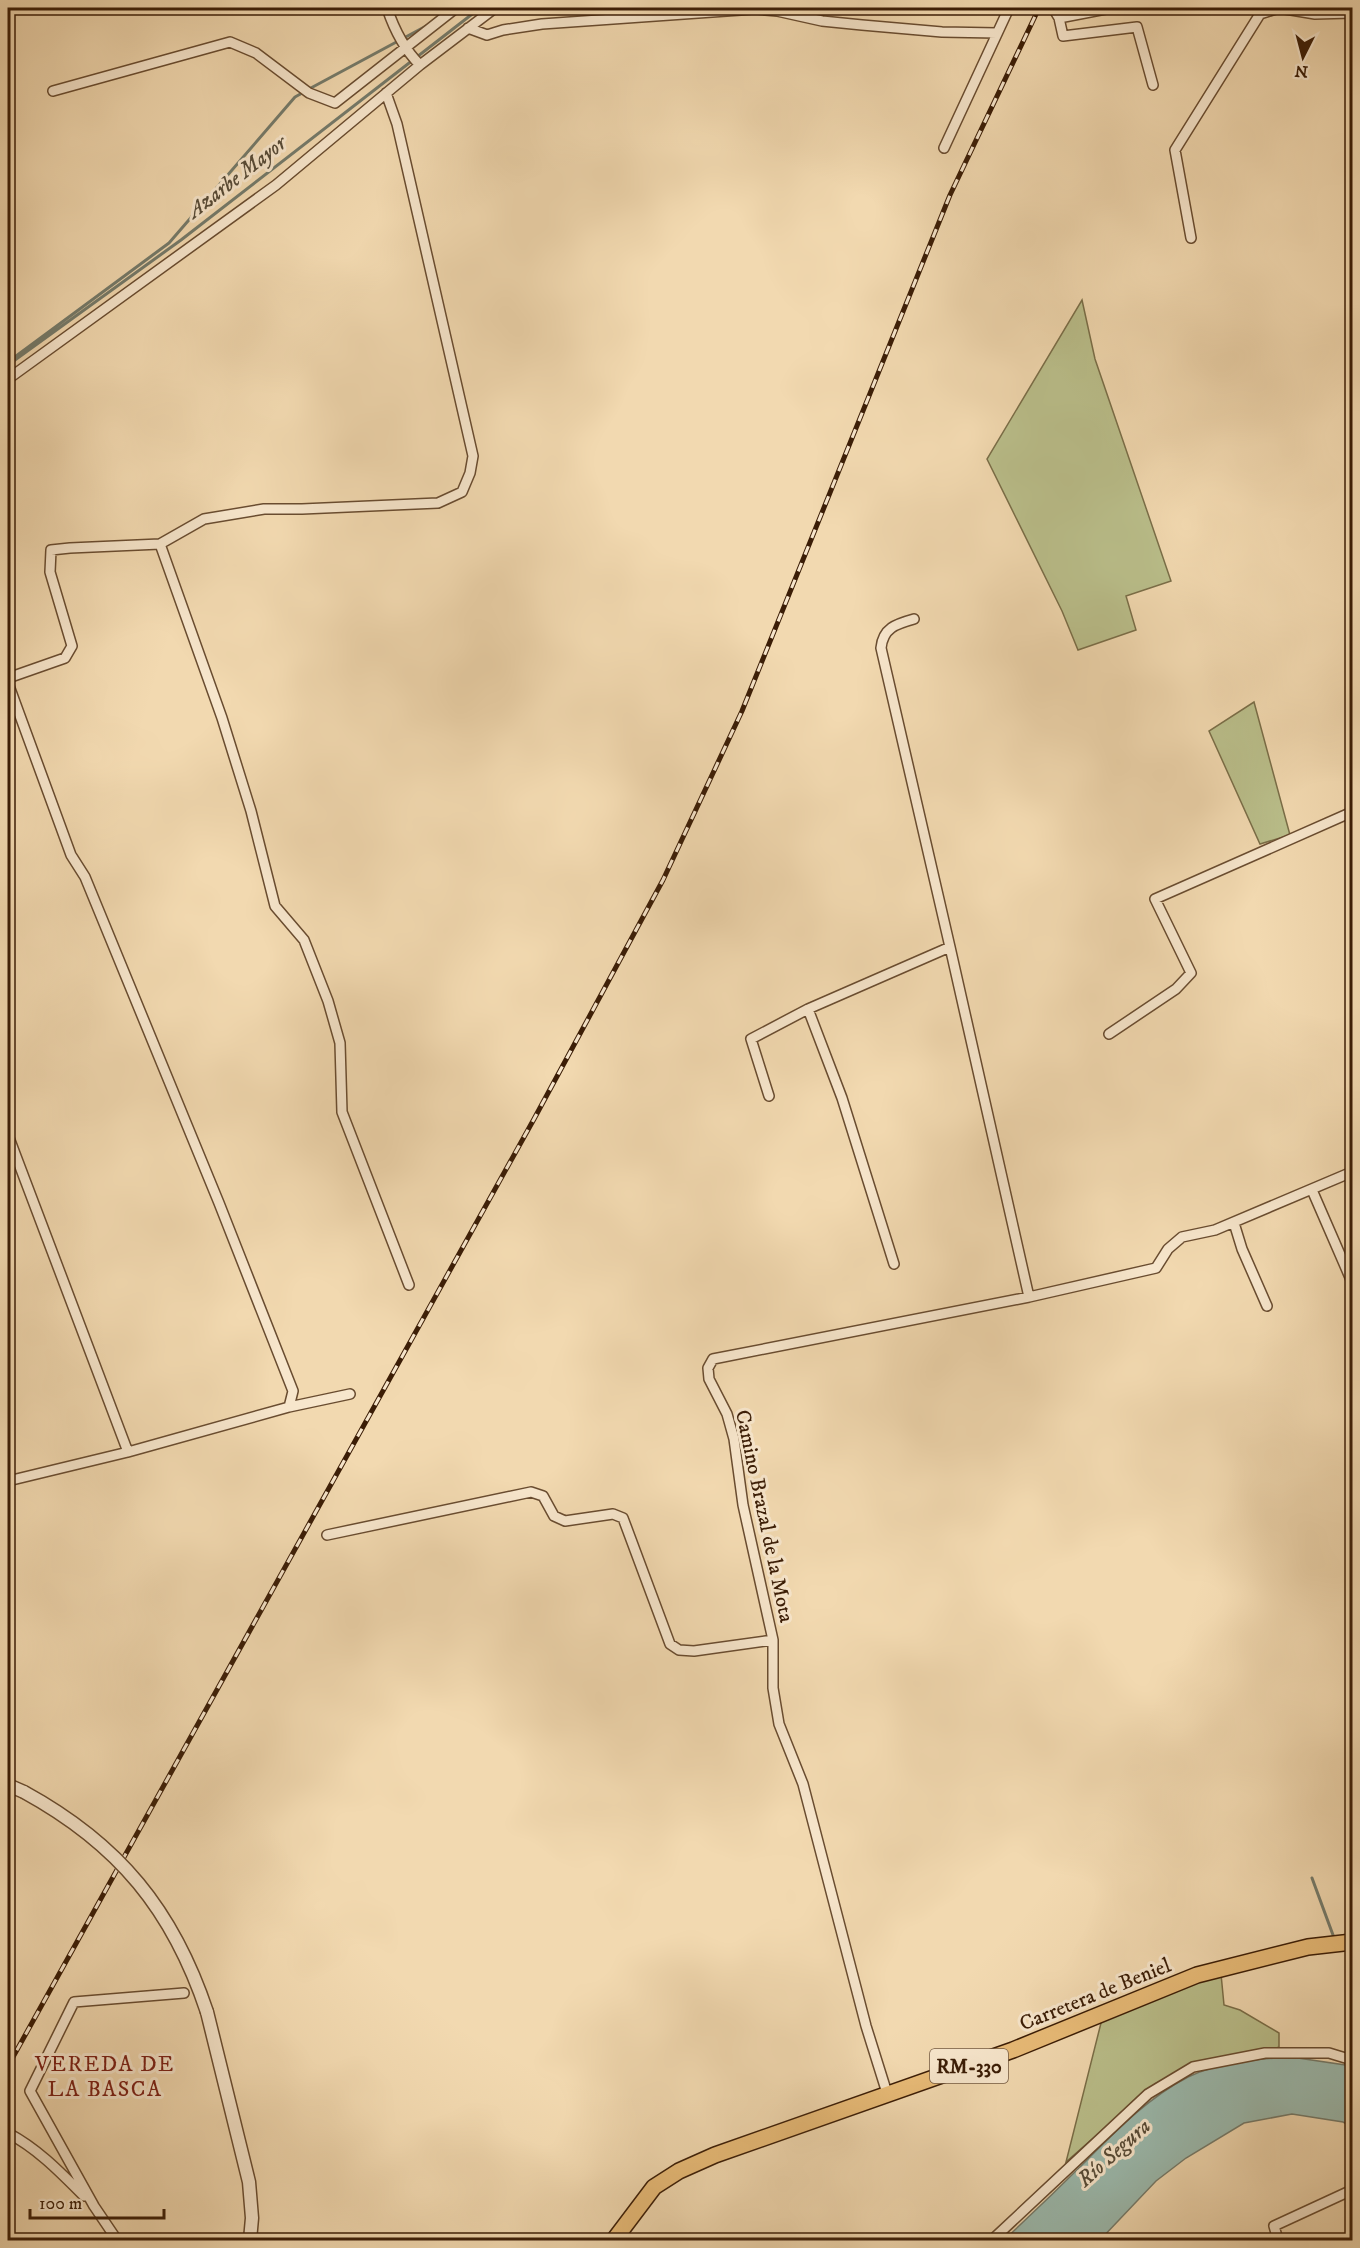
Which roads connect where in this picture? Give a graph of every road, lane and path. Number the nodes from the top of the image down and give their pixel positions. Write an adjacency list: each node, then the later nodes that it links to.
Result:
1 (387, 8): 13 (street)
2 (456, 8): 13 (street)
3 (495, 8): 11 (street)
4 (765, 8): 8 (street)
5 (1009, 8): 12 (street)
6 (1069, 8): 9 (street)
7 (1111, 8): 9 (street)
8 (754, 9): 11 (street); 12 (street)
9 (1058, 13): 15 (street)
10 (1353, 13): 19 (street)
11 (468, 28): 14 (street)
12 (997, 33): 18 (street)
13 (407, 50): 14 (street); 16 (street)
14 (420, 64): 17 (street)
15 (1154, 85)
16 (53, 91)
17 (386, 93): 20 (street); 21 (street)
18 (944, 148)
19 (1191, 238)
20 (8, 379)
21 (160, 544): 23 (street); 36 (street)
22 (914, 619): 26 (street)
23 (8, 678)
24 (8, 683): 40 (street)
25 (1353, 812): 28 (street)
26 (950, 947): 27 (street); 37 (street)
27 (807, 1009): 29 (street); 34 (street)
28 (1108, 1034)
29 (769, 1096)
30 (8, 1135): 41 (street)
31 (1353, 1172): 32 (street, Camino Brazal de la Mota)
32 (1312, 1190): 33 (street, Camino Brazal de la Mota); 35 (street)
33 (1234, 1223): 37 (street, Camino Brazal de la Mota); 38 (street)
34 (894, 1264)
35 (1353, 1282)
36 (409, 1285)
37 (1029, 1297): 44 (street, Camino Brazal de la Mota)
38 (1267, 1306)
39 (350, 1394): 40 (street)
40 (289, 1407): 41 (street)
41 (128, 1452): 42 (street)
42 (8, 1481)
43 (327, 1535): 44 (street)
44 (773, 1640): 49 (street, Camino Brazal de la Mota)
45 (8, 1785): 54 (street, bridge)
46 (1353, 1942): 49 (main road, Carretera de Beniel / RM-330)
47 (184, 1994): 52 (street)
48 (1353, 2060): 56 (street)
49 (887, 2094): 55 (main road, Carretera de Beniel / RM-330)
50 (8, 2133): 52 (street)
51 (1353, 2190): 57 (street)
52 (94, 2206): 53 (street)
53 (117, 2241)
54 (250, 2241)
55 (614, 2241)
56 (992, 2241)
57 (1278, 2241)

